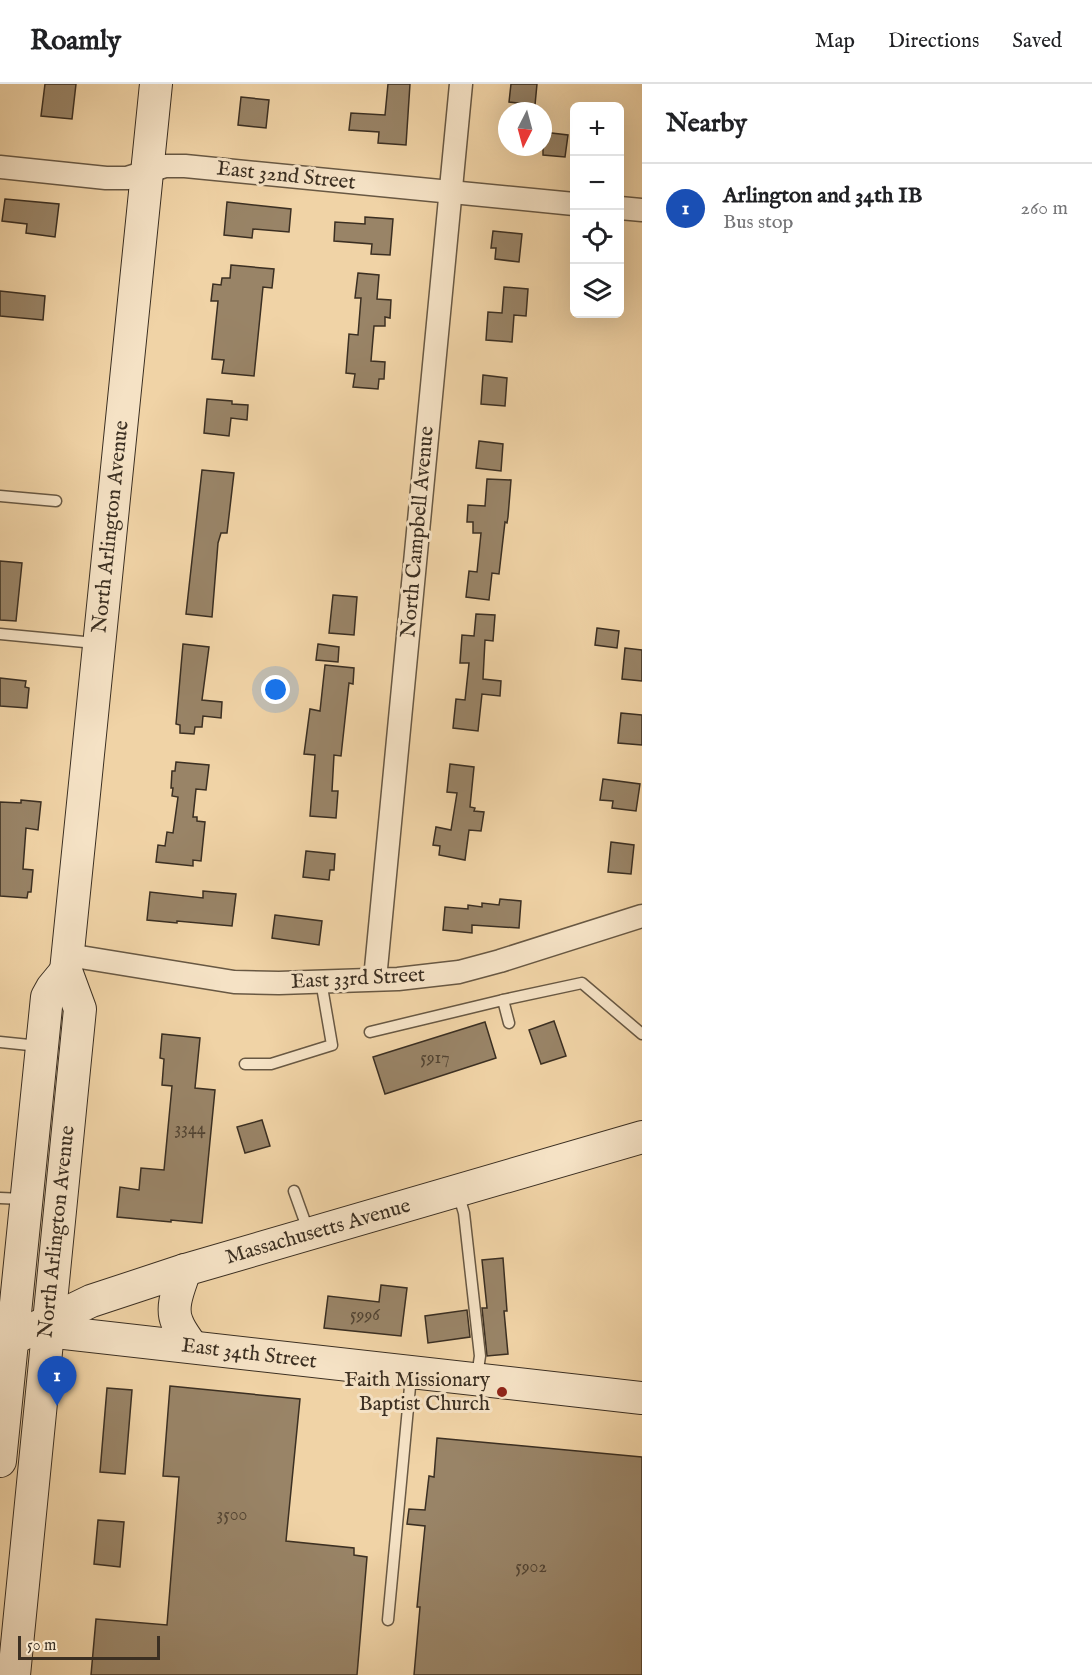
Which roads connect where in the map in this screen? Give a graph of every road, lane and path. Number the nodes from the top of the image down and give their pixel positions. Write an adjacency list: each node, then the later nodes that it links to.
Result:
1 (156, 84): 4 (main road, North Arlington Avenue)
2 (461, 84): 5 (street, North Campbell Avenue)
3 (0, 166): 4 (street, East 32nd Street)
4 (147, 171): 5 (street, East 32nd Street); 12 (main road, North Arlington Avenue)
5 (450, 192): 6 (street, East 32nd Street); 15 (street, North Campbell Avenue)
6 (570, 204)
7 (624, 208): 8 (street)
8 (642, 210)
9 (0, 496): 10 (lane)
10 (56, 501)
11 (0, 634): 12 (lane)
12 (99, 644): 14 (main road, North Arlington Avenue)
13 (642, 916): 15 (street, East 33rd Street)
14 (67, 963): 16 (street, East 33rd Street); 22 (main road, North Arlington Avenue); 30 (main road, North Arlington Avenue)
15 (375, 979): 16 (street, East 33rd Street)
16 (321, 981): 23 (lane)
17 (503, 1000): 18 (lane); 19 (lane); 20 (lane)
18 (509, 1023)
19 (370, 1032)
20 (642, 1034)
21 (0, 1042): 22 (lane)
22 (42, 1046): 27 (main road, North Arlington Avenue)
23 (245, 1064)
24 (642, 1137): 26 (main road, Massachusetts Avenue)
25 (294, 1191): 28 (lane)
26 (458, 1191): 28 (main road, Massachusetts Avenue); 33 (lane)
27 (13, 1199): 30 (main road, North Arlington Avenue)
28 (309, 1234): 29 (main road, Massachusetts Avenue)
29 (185, 1270): 30 (main road, Massachusetts Avenue); 31 (main road)
30 (22, 1331): 31 (main road, East 34th Street); 35 (main road, North Arlington Avenue); 37 (main road, North Arlington Avenue)
31 (192, 1347): 32 (main road, East 34th Street)
32 (411, 1372): 33 (main road, East 34th Street); 36 (lane)
33 (477, 1380): 34 (main road, East 34th Street)
34 (642, 1398)
35 (0, 1461)
36 (388, 1620)
37 (15, 1675)

